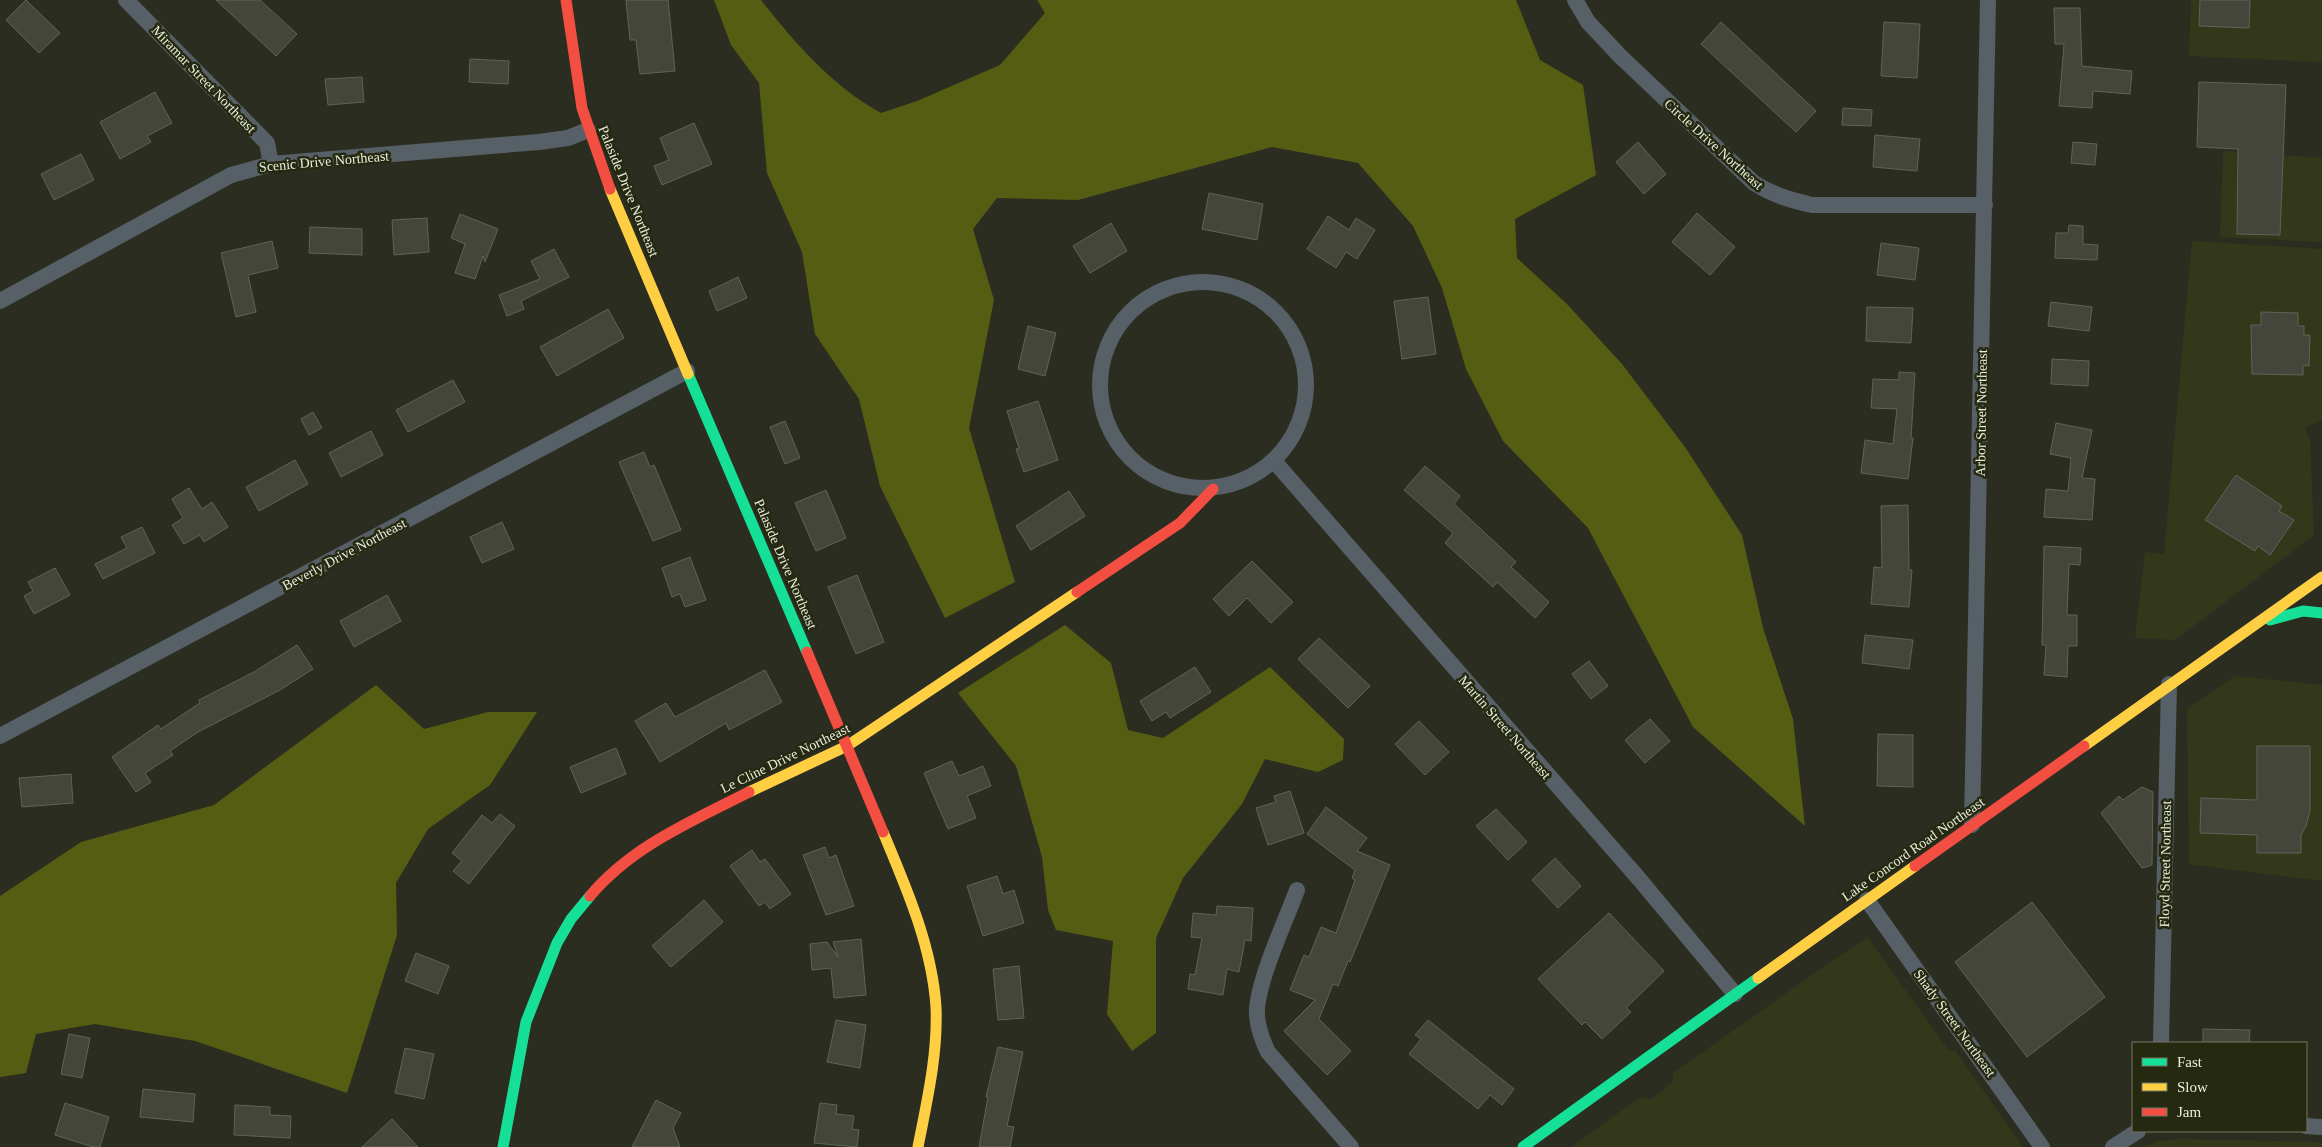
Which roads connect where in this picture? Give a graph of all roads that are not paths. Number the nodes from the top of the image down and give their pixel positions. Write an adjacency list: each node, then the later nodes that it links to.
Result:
1 (126, 0): 6 (street, Miramar Street Northeast)
2 (566, 0): 5 (street, Palaside Drive Northeast)
3 (1575, 0): 7 (street, Circle Drive Northeast)
4 (1988, 0): 7 (street, Arbor Street Northeast)
5 (588, 130): 6 (street, Scenic Drive Northeast); 9 (street, Palaside Drive Northeast)
6 (271, 164): 8 (street, Scenic Drive Northeast)
7 (1985, 205): 18 (street, Arbor Street Northeast)
8 (0, 301)
9 (687, 371): 16 (street, Beverly Drive Northeast); 17 (street, Palaside Drive Northeast)
10 (1274, 461): 11 (street); 11 (street); 21 (street, Martin Street Northeast)
11 (1213, 489): 17 (street, Le Cline Drive Northeast)
12 (2322, 577): 14 (street, Lake Concord Road Northeast)
13 (2322, 613): 14 (street)
14 (2256, 623): 15 (street, Lake Concord Road Northeast)
15 (2169, 684): 18 (street, Lake Concord Road Northeast); 22 (street, Floyd Street Northeast)
16 (0, 736)
17 (847, 746): 26 (street, Le Cline Drive Northeast); 27 (street, Palaside Drive Northeast)
18 (1972, 825): 20 (street, Lake Concord Road Northeast)
19 (1298, 890): 28 (street)
20 (1867, 900): 21 (street, Lake Concord Road Northeast); 30 (street, Shady Street Northeast)
21 (1735, 994): 29 (street, Lake Concord Road Northeast)
22 (2161, 1042)
23 (2307, 1126): 24 (street)
24 (2322, 1127)
25 (2136, 1132): 31 (street)
26 (503, 1147)
27 (918, 1147)
28 (1351, 1147)
29 (1523, 1147)
30 (2042, 1147)
31 (2113, 1147)

